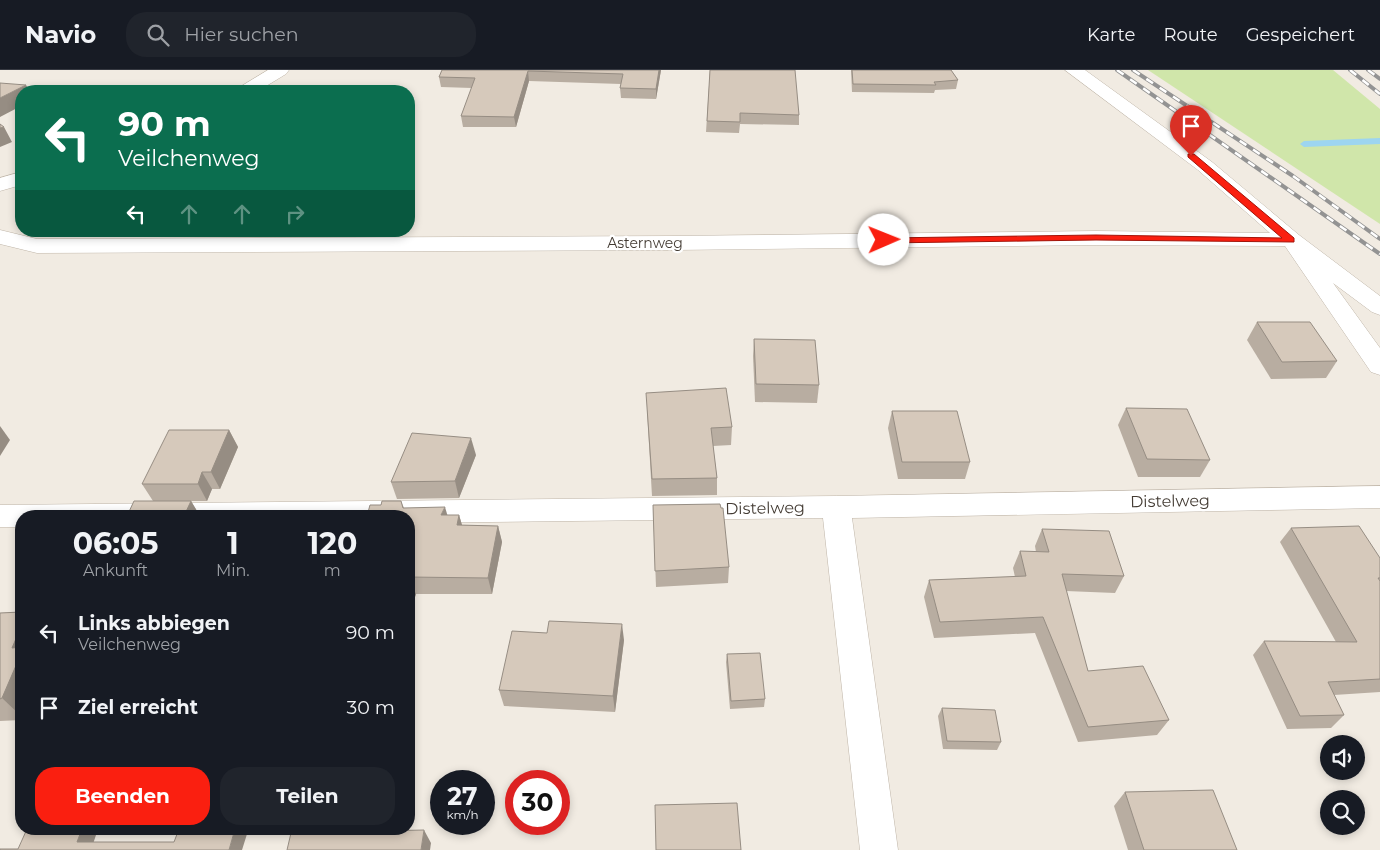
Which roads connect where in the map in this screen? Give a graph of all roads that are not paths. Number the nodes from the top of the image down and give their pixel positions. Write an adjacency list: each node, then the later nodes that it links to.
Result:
1 (280, 70): 3 (street)
2 (1074, 70): 7 (street)
3 (256, 85)
4 (15, 180): 5 (street)
5 (0, 185)
6 (0, 237): 7 (street, Asternweg)
7 (1291, 240): 8 (street); 9 (street)
8 (1380, 307)
9 (1380, 366)
10 (1380, 497): 11 (street, Distelweg)
11 (836, 507): 12 (street, Distelweg); 15 (street)
12 (415, 512)
13 (0, 516): 14 (street, Distelweg)
14 (15, 516)
15 (879, 850)

